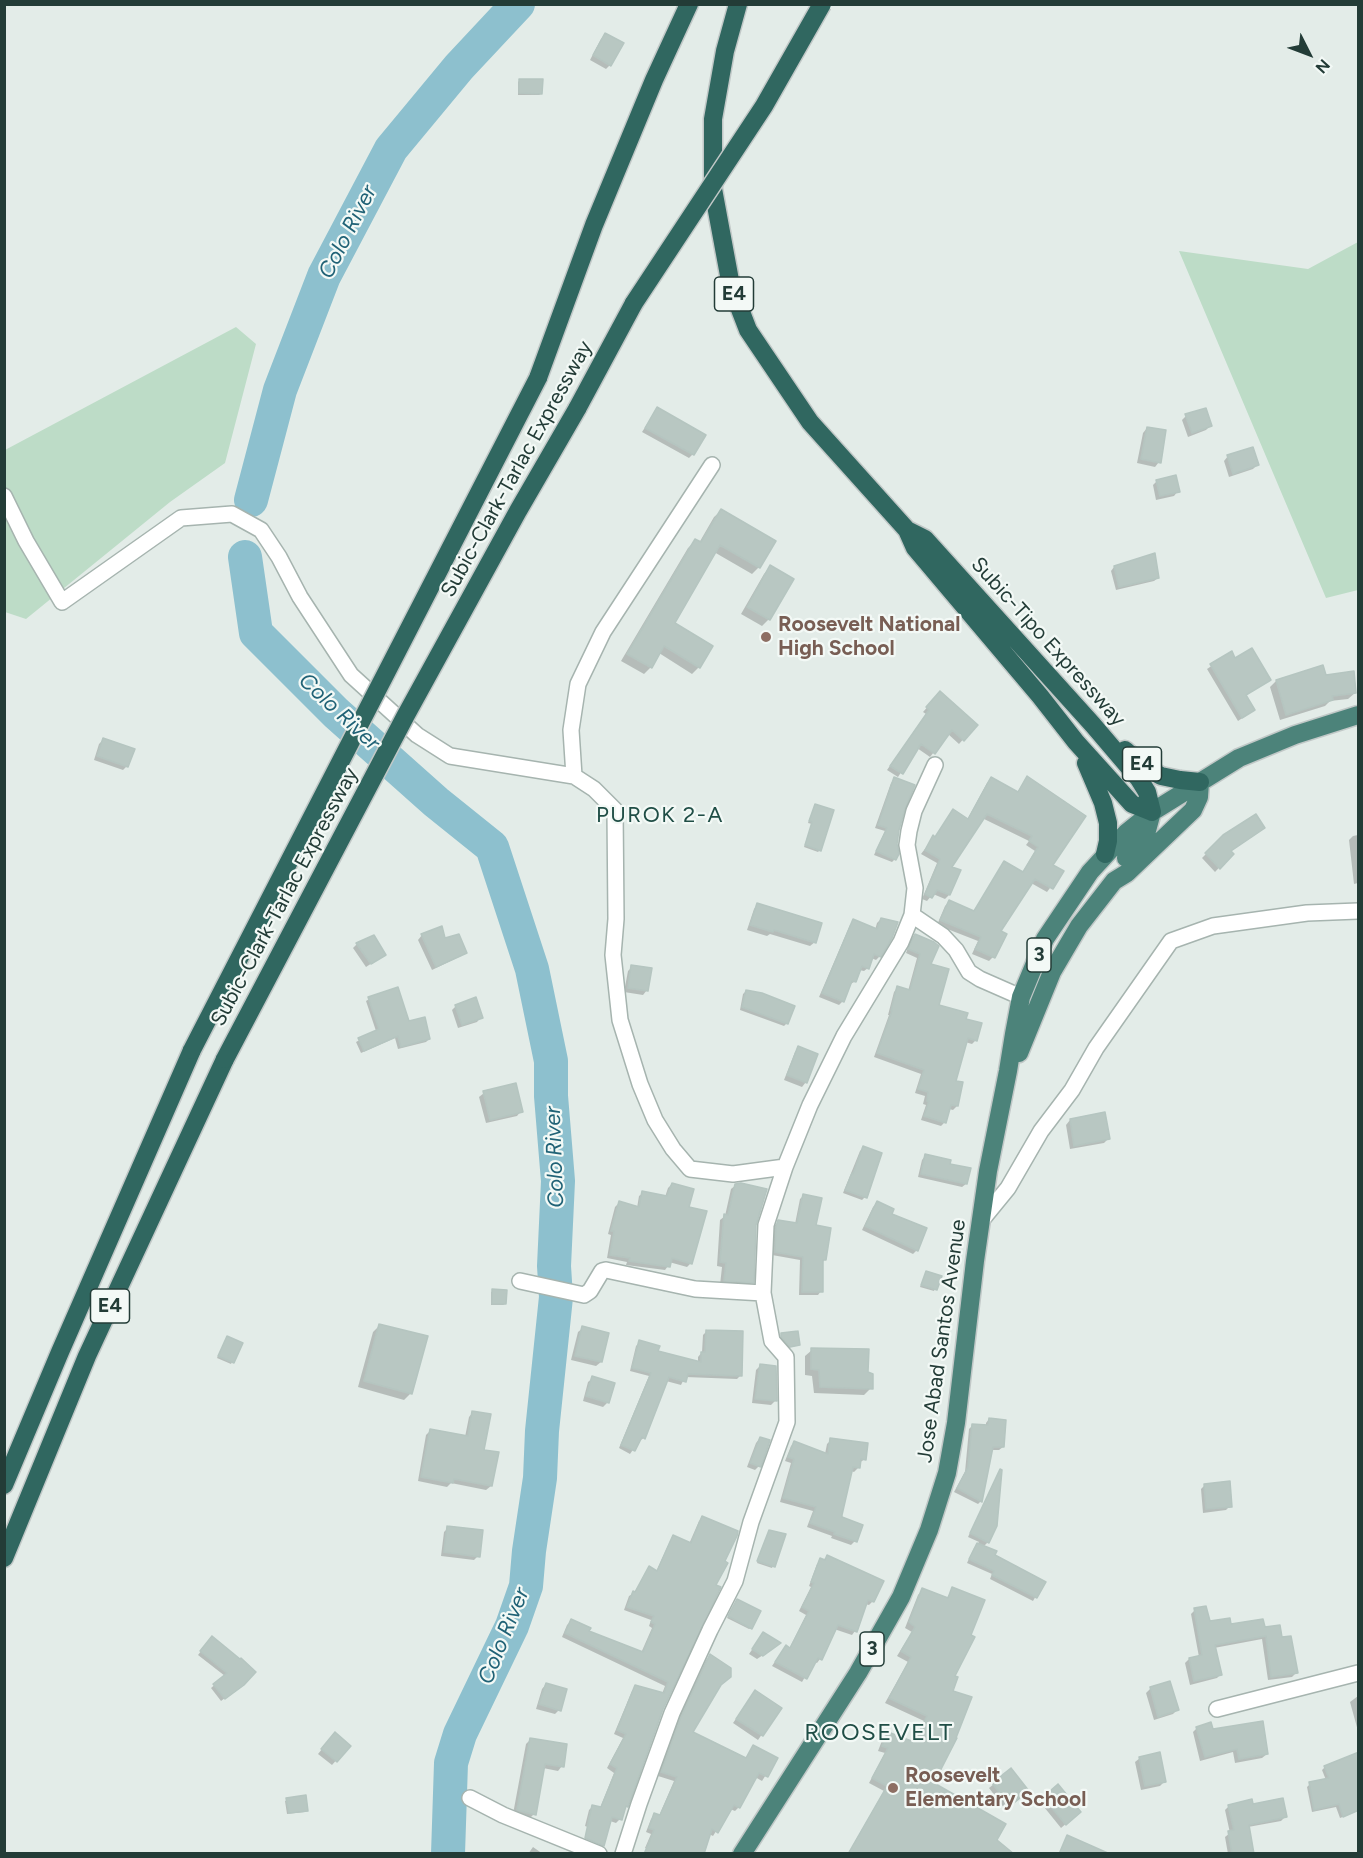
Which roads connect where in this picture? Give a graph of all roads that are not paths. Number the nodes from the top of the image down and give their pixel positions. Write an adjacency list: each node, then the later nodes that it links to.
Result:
1 (689, 4): 24 (highway, Subic-Clark-Tarlac Expressway / E4, bridge)
2 (738, 4): 6 (highway, Subic-Tipo Expressway / E4)
3 (822, 4): 25 (highway, Subic-Clark-Tarlac Expressway / E4, bridge)
4 (712, 465): 11 (street)
5 (4, 496): 11 (street)
6 (907, 530): 8 (highway, Subic-Tipo Expressway / E4); 9 (highway, Subic-Tipo Expressway / E4)
7 (1359, 715): 12 (highway, Jose Abad Santos Avenue / 3)
8 (1093, 725): 12 (highway, E4); 13 (highway, Subic-Tipo Expressway / E4)
9 (1076, 742): 13 (highway, Subic-Tipo Expressway / E4); 14 (highway, E4)
10 (935, 765): 17 (street)
11 (574, 776): 20 (street)
12 (1200, 782): 13 (highway, Jose Abad Santos Avenue / 3); 15 (highway, Jose Abad Santos Avenue / 3)
13 (1152, 812): 14 (highway, Jose Abad Santos Avenue / 3); 15 (highway)
14 (1105, 854): 18 (highway, Jose Abad Santos Avenue / 3)
15 (1114, 881): 19 (highway, Jose Abad Santos Avenue / 3)
16 (1359, 911): 21 (street)
17 (912, 915): 18 (street); 20 (street)
18 (1022, 997): 19 (highway, Jose Abad Santos Avenue / 3)
19 (1008, 1071): 21 (highway, Jose Abad Santos Avenue / 3)
20 (785, 1167): 23 (street)
21 (981, 1221): 31 (highway, Jose Abad Santos Avenue / 3)
22 (525, 1282): 23 (street)
23 (763, 1293): 30 (street)
24 (4, 1485)
25 (4, 1558)
26 (1359, 1673): 27 (street)
27 (1217, 1709)
28 (470, 1798): 29 (street)
29 (599, 1854)
30 (623, 1854)
31 (742, 1854)

